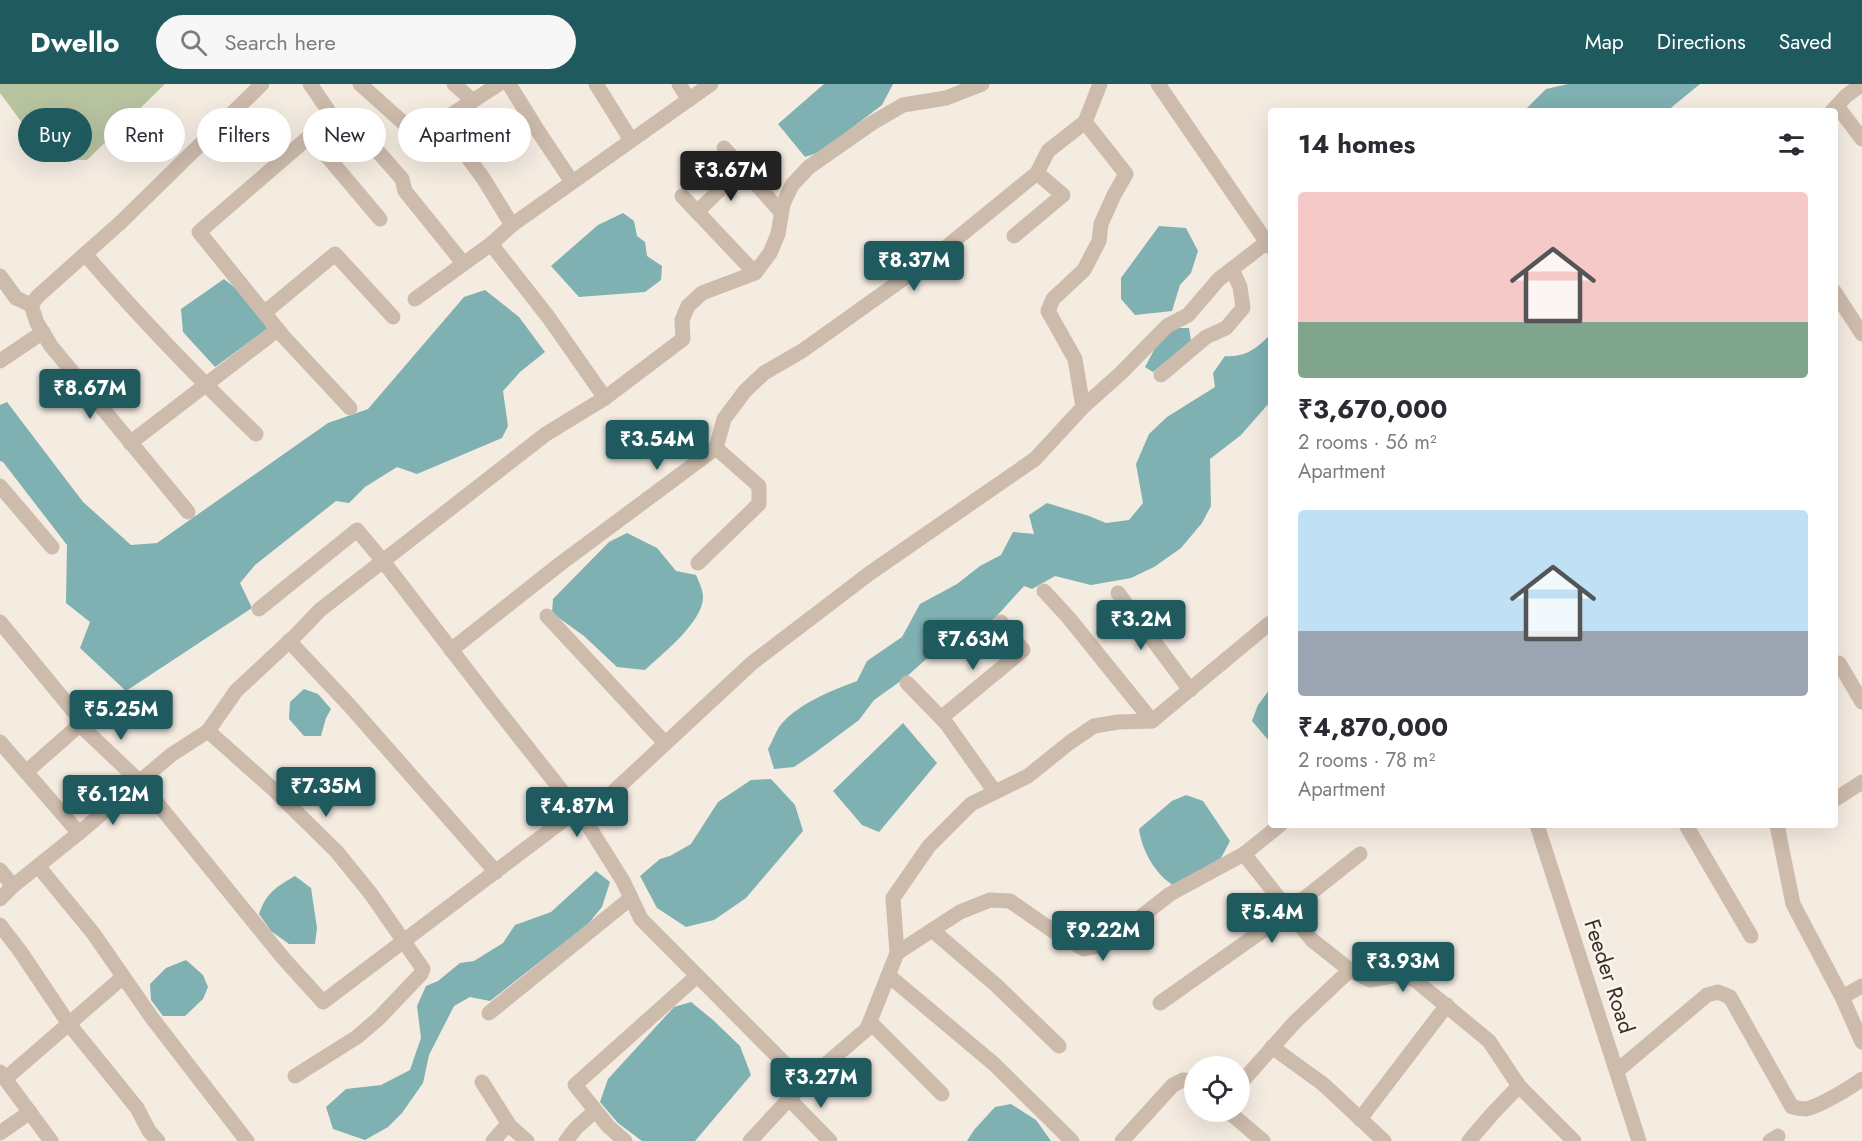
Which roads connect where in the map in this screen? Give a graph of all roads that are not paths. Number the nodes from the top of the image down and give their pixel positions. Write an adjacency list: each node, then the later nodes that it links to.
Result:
1 (262, 84): 41 (street)
2 (310, 84): 16 (street)
3 (360, 84): 20 (street)
4 (454, 84): 15 (street)
5 (499, 84): 15 (street)
6 (509, 84): 31 (street)
7 (596, 84): 23 (street)
8 (679, 84): 14 (street)
9 (711, 84): 14 (street)
10 (982, 84): 34 (street)
11 (1100, 84): 21 (street)
12 (1158, 84): 39 (street)
13 (1862, 84): 18 (street)
14 (689, 100): 23 (street)
15 (473, 101): 17 (street)
16 (327, 108)
17 (462, 108)
18 (1835, 108)
19 (1838, 111): 22 (street)
20 (398, 118)
21 (1085, 122): 30 (street); 58 (street)
22 (1862, 139)
23 (631, 140): 31 (street)
24 (303, 142): 49 (street)
25 (724, 148): 29 (street)
26 (386, 161): 42 (street)
27 (332, 162): 35 (street)
28 (471, 162): 36 (street)
29 (742, 168): 33 (street); 34 (street)
30 (1037, 173): 37 (street); 62 (street)
31 (572, 182): 36 (street)
32 (682, 196): 33 (street)
33 (698, 212): 44 (street)
34 (781, 212): 44 (street)
35 (380, 219)
36 (512, 225): 38 (street)
37 (1014, 236)
38 (491, 244): 42 (street); 57 (street)
39 (1268, 244)
40 (1268, 246): 43 (street)
41 (85, 254): 48 (street); 56 (street)
42 (463, 263): 47 (street)
43 (1232, 269): 55 (street); 58 (street)
44 (755, 273): 57 (street)
45 (0, 276): 48 (street)
46 (1838, 297): 53 (street)
47 (415, 299)
48 (31, 305): 52 (street)
49 (264, 313): 50 (street); 51 (street)
50 (393, 317)
51 (277, 330): 56 (street); 59 (street)
52 (43, 332): 54 (street); 61 (street)
53 (1862, 334)
54 (0, 361)
55 (1161, 375)
56 (206, 386): 60 (street); 61 (street)
57 (605, 398): 66 (street)
58 (1083, 407): 86 (street)
59 (350, 408)
60 (256, 434)
61 (130, 443): 64 (street)
62 (716, 448): 67 (street); 76 (street)
63 (2, 492): 65 (street)
64 (188, 512)
65 (52, 547)
66 (383, 561): 70 (street); 75 (street); 76 (street)
67 (698, 563)
68 (1044, 591): 82 (street)
69 (1118, 593): 79 (street)
70 (259, 609)
71 (547, 616): 86 (street)
72 (0, 622): 83 (street)
73 (1001, 622): 81 (street)
74 (1268, 625): 79 (street)
75 (289, 641): 84 (street); 102 (street)
76 (451, 650): 92 (street)
77 (1839, 663): 80 (street)
78 (907, 683): 81 (street)
79 (1190, 690): 82 (street)
80 (1862, 702)
81 (941, 718): 90 (street)
82 (1152, 721): 90 (street)
83 (79, 724): 87 (street); 88 (street)
84 (208, 731): 88 (street); 110 (street)
85 (0, 742): 87 (street)
86 (665, 743): 92 (street)
87 (26, 772): 97 (street)
88 (140, 782): 97 (street); 110 (street)
89 (1862, 782): 91 (street)
90 (995, 792): 111 (street)
91 (1838, 797)
92 (581, 814): 102 (street); 104 (street)
93 (1276, 828): 98 (street)
94 (1538, 828): 126 (street, Feeder Road)
95 (1688, 828): 109 (street)
96 (1778, 828): 117 (street)
97 (79, 833): 100 (street)
98 (1244, 854): 106 (street); 108 (street)
99 (1360, 854): 106 (street)
100 (38, 866): 103 (street); 115 (street)
101 (0, 870): 103 (street)
102 (495, 872): 110 (street)
103 (13, 886): 105 (street)
104 (631, 898): 114 (street); 120 (street)
105 (0, 899)
106 (1288, 909): 112 (street); 118 (street)
107 (0, 925): 122 (street)
108 (932, 930): 111 (street); 124 (street)
109 (1751, 936)
110 (403, 942): 129 (street)
111 (897, 953): 113 (street)
112 (1350, 970): 119 (street); 125 (street)
113 (888, 975): 121 (street); 153 (street)
114 (697, 976): 133 (street); 137 (street)
115 (123, 977): 122 (street); 143 (street)
116 (1862, 986): 117 (street)
117 (1842, 997): 123 (street)
118 (1160, 1003)
119 (1447, 1005): 134 (street); 139 (street)
120 (489, 1013)
121 (870, 1022): 133 (street); 135 (street)
122 (69, 1024): 128 (street); 146 (street)
123 (1862, 1042)
124 (1059, 1046)
125 (1272, 1047): 127 (street); 139 (street)
126 (1617, 1071): 130 (street); 158 (street, Feeder Road)
127 (1250, 1072)
128 (2, 1076): 138 (street)
129 (295, 1076)
130 (1862, 1079)
131 (1184, 1080): 154 (street)
132 (482, 1082): 141 (street)
133 (804, 1083): 136 (street)
134 (1519, 1086): 156 (street); 157 (street)
135 (942, 1094)
136 (789, 1099): 151 (street); 152 (street)
137 (595, 1111): 149 (street); 150 (street)
138 (30, 1113): 142 (street); 145 (street)
139 (1360, 1119): 155 (street)
140 (1238, 1122): 144 (street)
141 (508, 1124): 147 (street); 148 (street)
142 (0, 1133)
143 (239, 1138)
144 (1256, 1139)
145 (51, 1141)
146 (158, 1141)
147 (494, 1141)
148 (527, 1141)
149 (566, 1141)
150 (626, 1141)
151 (750, 1141)
152 (830, 1141)
153 (1072, 1141)
154 (1122, 1141)
155 (1384, 1141)
156 (1469, 1141)
157 (1574, 1141)
158 (1639, 1141)

